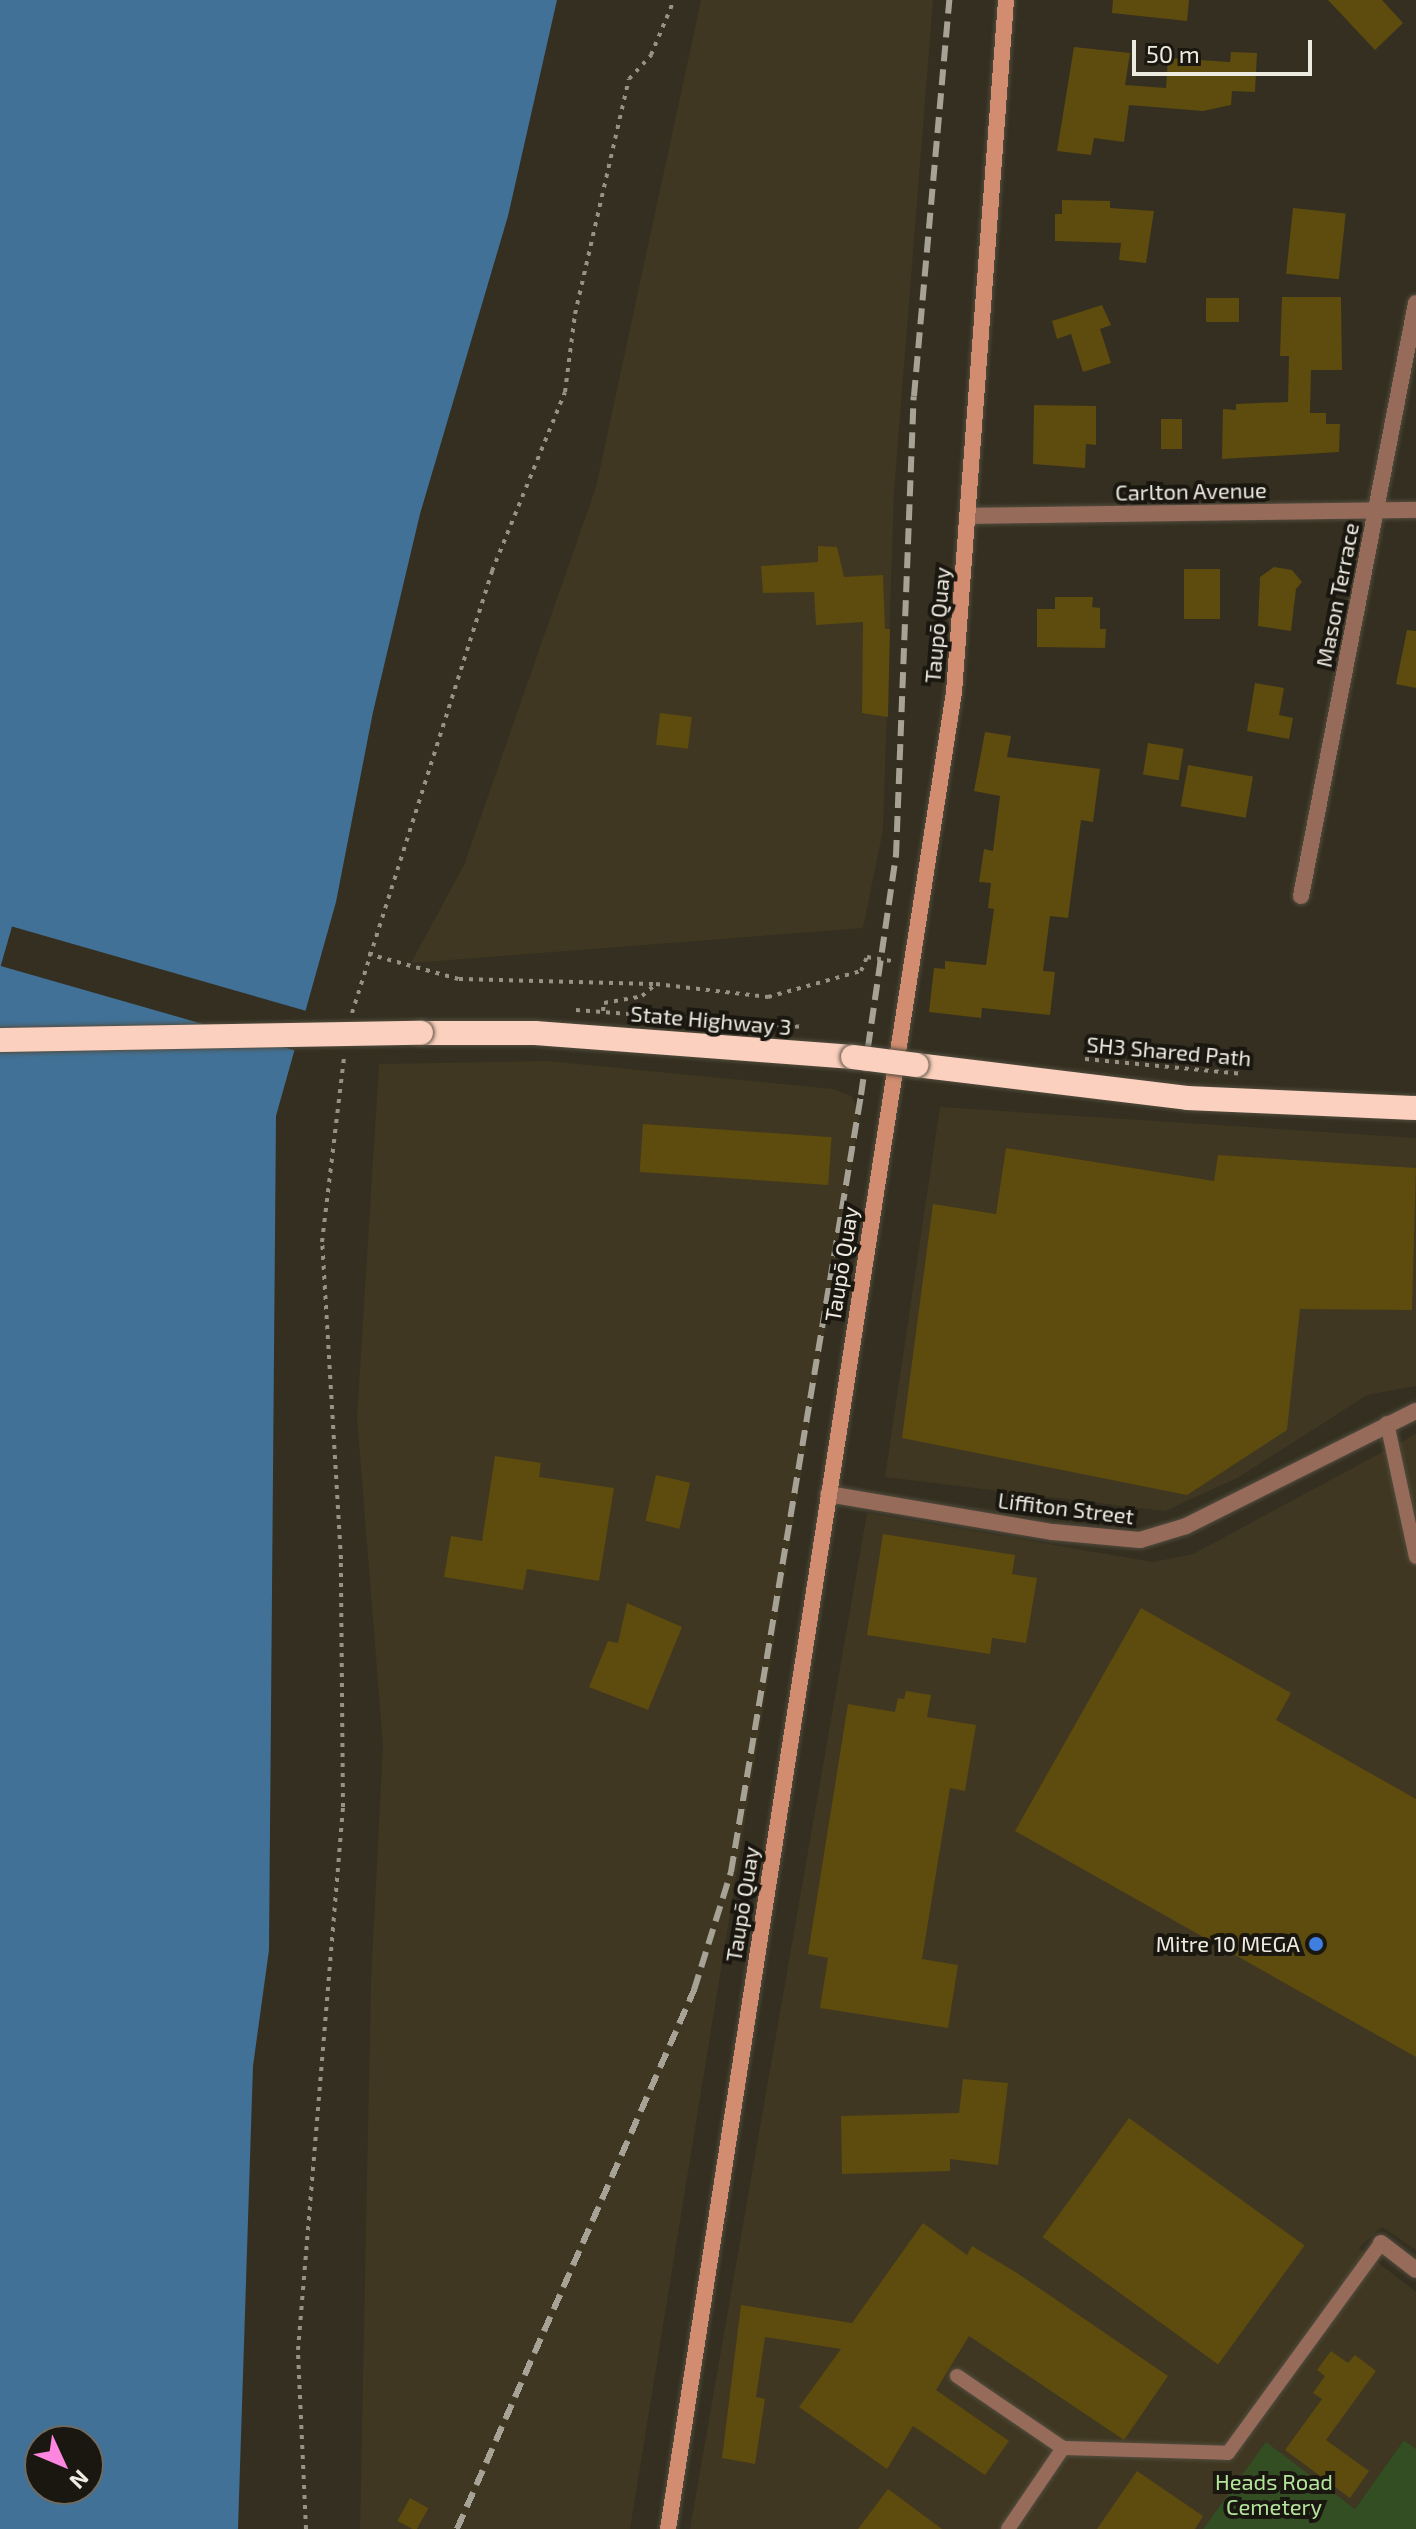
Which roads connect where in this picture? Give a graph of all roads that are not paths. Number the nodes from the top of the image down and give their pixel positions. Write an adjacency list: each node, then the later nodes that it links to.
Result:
1 (1006, 0): 5 (street, Taupō Quay)
2 (1416, 303): 3 (street, Mason Terrace)
3 (1376, 510): 4 (street, Carlton Avenue); 5 (street, Carlton Avenue); 6 (street, Mason Terrace)
4 (1416, 510)
5 (968, 516): 11 (street, Taupō Quay)
6 (1301, 896)
7 (0, 1040): 8 (highway, State Highway 3, bridge)
8 (1416, 1108)
9 (1416, 1411): 10 (street, Liffiton Street)
10 (1387, 1423): 11 (street, Liffiton Street); 12 (lane)
11 (828, 1494): 17 (street, Taupō Quay)
12 (1416, 1557)
13 (1381, 2243): 14 (street); 16 (lane)
14 (1416, 2270)
15 (957, 2376): 16 (lane)
16 (1063, 2448): 18 (lane)
17 (668, 2529)
18 (1008, 2529)

